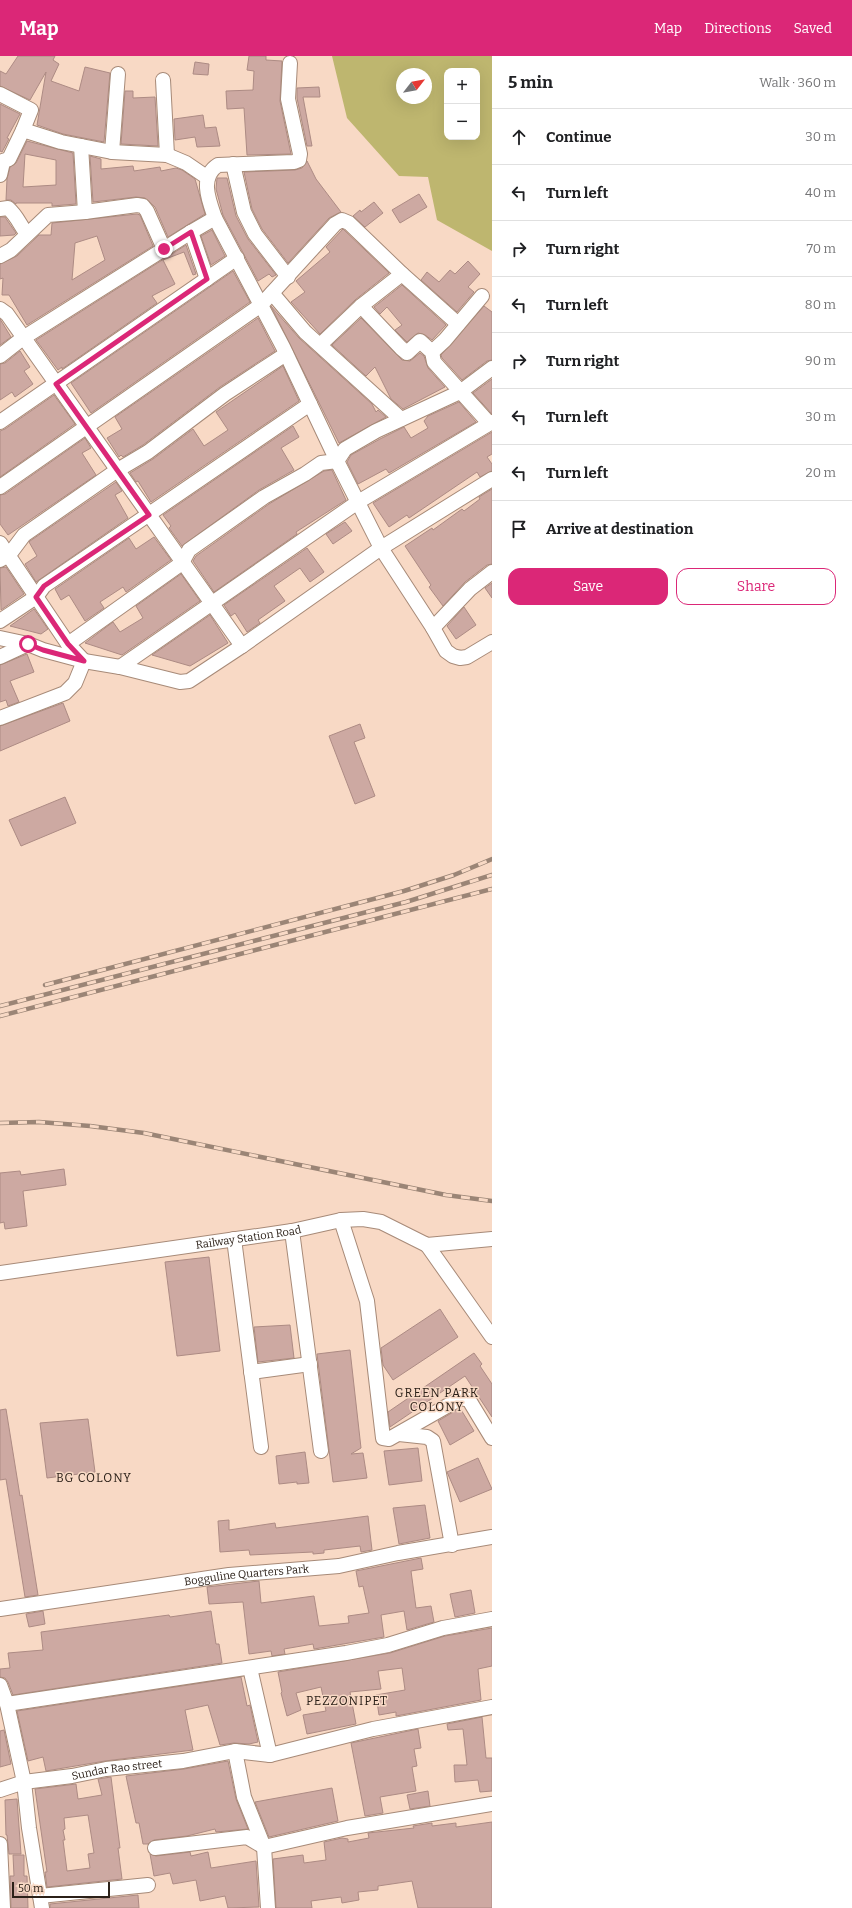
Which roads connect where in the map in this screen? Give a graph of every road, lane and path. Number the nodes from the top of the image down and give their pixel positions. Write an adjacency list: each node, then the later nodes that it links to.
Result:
1 (290, 63): 9 (street)
2 (118, 74): 7 (street)
3 (163, 80): 8 (street)
4 (0, 94): 5 (street)
5 (23, 130): 6 (street); 10 (street)
6 (81, 146): 7 (street); 13 (street)
7 (112, 152): 8 (street)
8 (167, 154): 11 (street)
9 (233, 164): 11 (street); 21 (street)
10 (1, 166)
11 (208, 178): 14 (street)
12 (0, 209): 16 (street)
13 (85, 212): 16 (street); 17 (street)
14 (215, 218): 15 (street); 19 (street)
15 (191, 232): 17 (street); 22 (street)
16 (27, 234): 18 (street)
17 (164, 249): 29 (street)
18 (0, 256)
19 (237, 258): 22 (street); 25 (street)
20 (402, 274): 21 (street); 26 (street); 28 (street)
21 (288, 277): 23 (street)
22 (207, 279): 35 (street)
23 (272, 293): 25 (street); 30 (street)
24 (482, 296): 28 (street)
25 (261, 305): 32 (street); 41 (street)
26 (361, 306): 30 (street); 31 (street)
27 (0, 309): 29 (street)
28 (458, 324): 31 (street)
29 (23, 338): 33 (street); 35 (street)
30 (320, 345): 38 (street)
31 (432, 352): 36 (street)
32 (286, 354): 37 (street); 43 (street)
33 (0, 356)
34 (492, 368): 36 (street)
35 (56, 384): 39 (street); 41 (street)
36 (460, 392): 38 (street); 40 (street)
37 (310, 404): 42 (street); 47 (street)
38 (401, 419): 42 (street)
39 (0, 422)
40 (490, 422): 46 (street)
41 (86, 427): 43 (street); 45 (street)
42 (337, 461): 46 (street); 51 (street)
43 (116, 470): 47 (street); 50 (street)
44 (492, 479): 49 (street)
45 (0, 487)
46 (358, 502): 49 (street); 54 (street)
47 (149, 515): 51 (street); 53 (street)
48 (0, 543): 50 (street)
49 (382, 548): 56 (street); 61 (street)
50 (4, 558): 53 (street)
51 (182, 563): 54 (street); 60 (street)
52 (492, 572): 56 (street)
53 (36, 597): 55 (street); 60 (street)
54 (212, 603): 61 (street); 64 (street)
55 (0, 621)
56 (434, 628): 58 (street)
57 (0, 638): 59 (street)
58 (492, 642)
59 (28, 644): 62 (street); 63 (street)
60 (68, 644): 63 (street)
61 (242, 646): 64 (street)
62 (0, 657)
63 (84, 661): 64 (street); 65 (street)
64 (120, 667)
65 (0, 718)
66 (341, 1220): 67 (street, Railway Station Road); 70 (street, Railway Station Road); 75 (street)
67 (292, 1231): 68 (street, Railway Station Road); 73 (street)
68 (234, 1239): 71 (street, Railway Station Road); 74 (street)
69 (492, 1239): 70 (street)
70 (427, 1245): 72 (street)
71 (0, 1273)
72 (492, 1336)
73 (310, 1364): 74 (street); 78 (street)
74 (251, 1372): 77 (street)
75 (399, 1434): 76 (street); 80 (street)
76 (492, 1438)
77 (261, 1447)
78 (321, 1451)
79 (492, 1537): 80 (street, Bogguline Quarters Park)
80 (452, 1544): 81 (street, Bogguline Quarters Park)
81 (0, 1609)
82 (492, 1619): 83 (street)
83 (250, 1668): 85 (street); 88 (street)
84 (0, 1685): 85 (street)
85 (6, 1704): 89 (street)
86 (492, 1707): 88 (street)
87 (235, 1751): 88 (street, Sundar Rao street); 89 (street, Sundar Rao street); 93 (street)
88 (270, 1755)
89 (24, 1782): 90 (street, Sundar Rao street); 96 (street)
90 (0, 1790)
91 (492, 1804): 93 (street)
92 (0, 1844): 97 (street)
93 (264, 1847): 94 (street); 98 (street)
94 (155, 1848)
95 (148, 1885): 96 (street)
96 (41, 1902)
97 (3, 1908)
98 (268, 1908)

